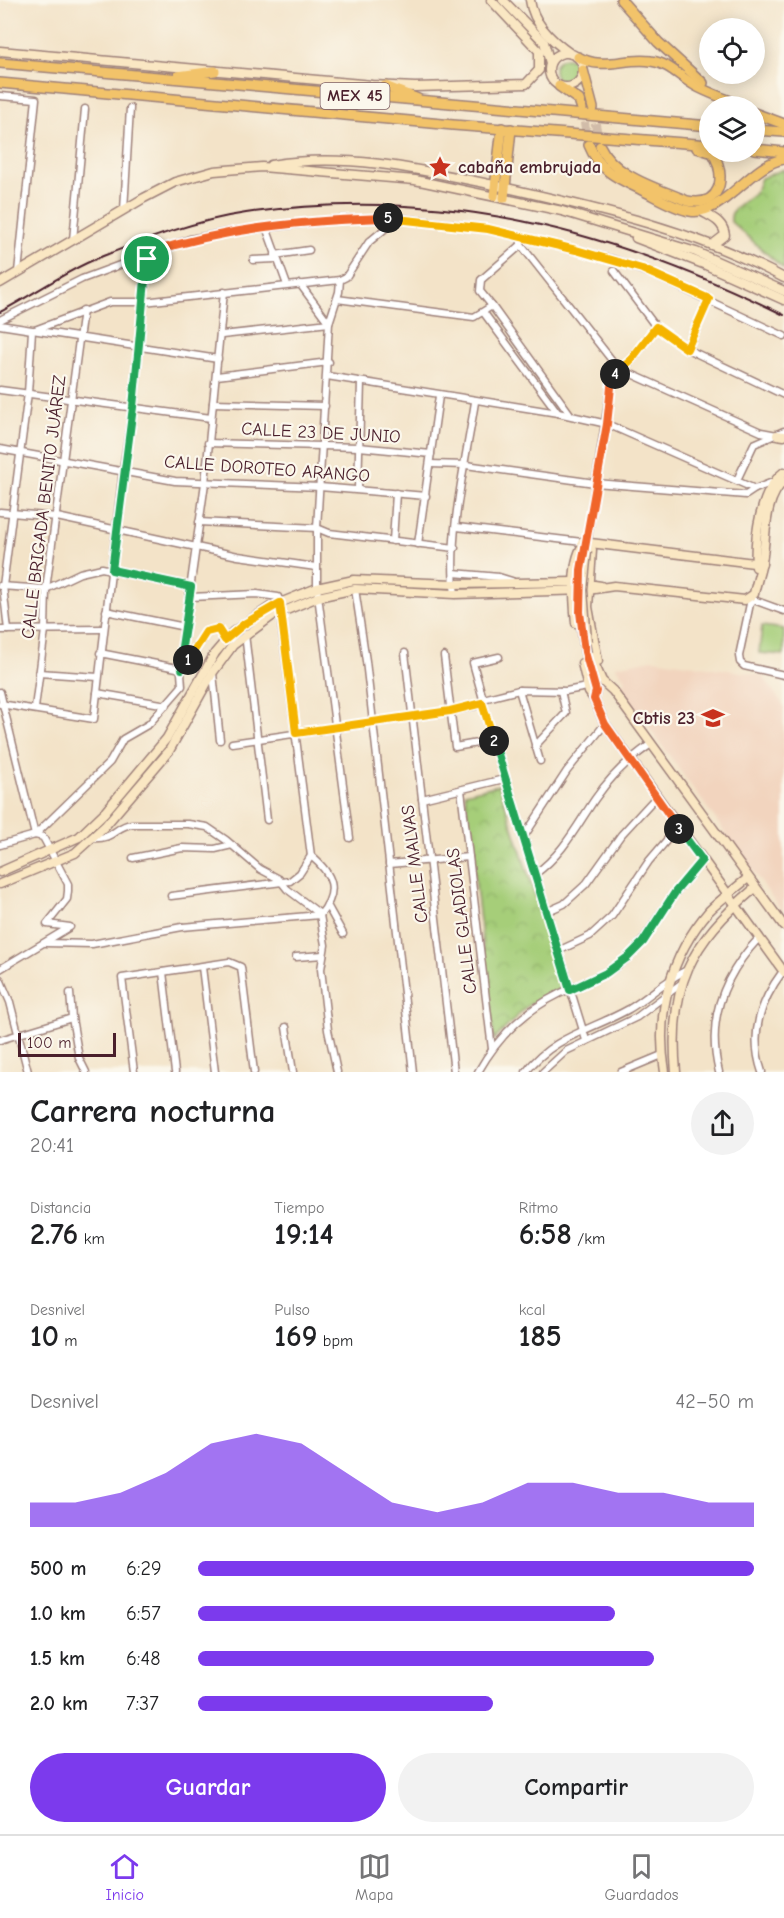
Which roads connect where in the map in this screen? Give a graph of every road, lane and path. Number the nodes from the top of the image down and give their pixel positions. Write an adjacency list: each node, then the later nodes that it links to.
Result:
1 (491, 0): 9 (main road)
2 (503, 0): 8 (main road)
3 (530, 0): 6 (main road)
4 (621, 0): 18 (main road)
5 (0, 51): 11 (main road)
6 (575, 56): 8 (main road); 10 (main road); 17 (main road)
7 (0, 63): 12 (main road, MEX 45)
8 (550, 64): 9 (main road); 15 (main road)
9 (538, 70): 14 (main road)
10 (583, 70): 15 (main road); 21 (main road)
11 (215, 71): 12 (main road); 14 (main road)
12 (161, 78): 19 (main road, MEX 45)
13 (0, 83): 27 (main road, MEX 45)
14 (385, 86): 19 (main road)
15 (559, 86): 23 (main road)
16 (0, 96): 56 (street)
17 (718, 96)
18 (722, 96)
19 (429, 103): 26 (main road, MEX 45)
20 (130, 108): 44 (street)
21 (592, 108)
22 (85, 109): 48 (street)
23 (582, 109)
24 (765, 117): 25 (main road)
25 (784, 124)
26 (699, 125)
27 (506, 128): 30 (main road, MEX 45); 38 (main road)
28 (765, 131): 29 (main road)
29 (784, 132)
30 (683, 143): 31 (main road, MEX 45); 33 (main road)
31 (699, 144)
32 (589, 145): 45 (main road)
33 (600, 146)
34 (765, 150): 35 (main road)
35 (784, 152)
36 (784, 159): 45 (main road)
37 (262, 167): 38 (main road); 40 (main road); 44 (main road)
38 (501, 187): 39 (main road); 40 (main road); 41 (main road)
39 (531, 193): 42 (main road); 50 (main road)
40 (494, 196): 41 (main road)
41 (504, 198): 42 (main road)
42 (529, 205): 43 (main road)
43 (547, 209): 62 (main road); 66 (main road)
44 (124, 210): 48 (main road)
45 (701, 211): 50 (main road)
46 (398, 218): 47 (street); 49 (street); 58 (street)
47 (266, 227): 52 (street); 53 (street)
48 (73, 240): 56 (main road)
49 (521, 241): 65 (street); 68 (street); 83 (street)
50 (712, 245): 57 (main road)
51 (309, 250): 53 (street)
52 (148, 253): 67 (street); 71 (street)
53 (275, 257): 54 (street); 61 (street)
54 (253, 260)
55 (615, 271): 74 (street)
56 (18, 272): 59 (main road)
57 (784, 278)
58 (340, 280): 60 (street); 64 (street)
59 (0, 283)
60 (300, 284): 61 (street); 72 (street)
61 (287, 285): 63 (street)
62 (784, 291)
63 (224, 292): 67 (street); 76 (street)
64 (337, 299): 70 (street); 72 (street)
65 (709, 299): 77 (street); 80 (street)
66 (784, 300)
67 (144, 302): 69 (street); 79 (street)
68 (492, 306): 70 (street); 97 (street)
69 (83, 310): 75 (street); 78 (street, CALLE BRIGADA BENITO JUÁREZ)
70 (484, 313): 96 (street)
71 (0, 320)
72 (329, 322): 76 (street); 82 (street)
73 (0, 325): 75 (street)
74 (656, 327): 80 (street); 83 (street)
75 (32, 331): 78 (street); 88 (street)
76 (222, 335): 81 (street)
77 (784, 336)
78 (79, 339): 79 (street); 91 (street, CALLE BRIGADA BENITO JUÁREZ)
79 (139, 347): 81 (street); 95 (street)
80 (687, 349): 89 (street)
81 (218, 359): 84 (street)
82 (328, 363): 84 (street); 85 (street)
83 (620, 369): 99 (street); 100 (street)
84 (217, 376): 93 (street)
85 (327, 376): 86 (street); 94 (street)
86 (361, 382): 90 (street); 103 (street)
87 (0, 390): 88 (street)
88 (28, 393): 91 (street); 105 (street)
89 (784, 395)
90 (439, 396): 92 (street); 106 (street)
91 (72, 398): 95 (street); 107 (street, CALLE BRIGADA BENITO JUÁREZ)
92 (475, 402): 96 (street); 109 (street)
93 (213, 403): 94 (street); 98 (street)
94 (325, 406): 102 (street)
95 (133, 407): 98 (street); 110 (street)
96 (558, 413): 97 (street)
97 (570, 414): 99 (street)
98 (211, 418): 101 (street)
99 (607, 424): 112 (street); 115 (street)
100 (782, 434): 112 (street)
101 (208, 443): 102 (street, CALLE 23 DE JUNIO); 114 (street)
102 (322, 447): 103 (street, CALLE 23 DE JUNIO); 116 (street)
103 (359, 447): 106 (street, CALLE 23 DE JUNIO); 117 (street)
104 (0, 449): 105 (street, CALLE DOROTEO ARANGO)
105 (20, 452): 107 (street, CALLE DOROTEO ARANGO); 122 (street)
106 (431, 454): 108 (street)
107 (64, 459): 110 (street, CALLE DOROTEO ARANGO); 123 (street, CALLE BRIGADA BENITO JUÁREZ)
108 (430, 464): 109 (street); 120 (street)
109 (466, 465): 115 (street); 125 (street)
110 (123, 470): 114 (street, CALLE DOROTEO ARANGO); 127 (street)
111 (784, 472): 113 (main road)
112 (737, 480): 118 (street)
113 (779, 482): 118 (street); 133 (main road)
114 (205, 483): 116 (street, CALLE DOROTEO ARANGO); 124 (street)
115 (595, 483): 118 (street); 130 (street)
116 (320, 487): 117 (street, CALLE DOROTEO ARANGO); 126 (street)
117 (358, 489): 119 (street, CALLE DOROTEO ARANGO)
118 (755, 489)
119 (396, 493): 120 (street, CALLE DOROTEO ARANGO); 128 (street)
120 (426, 496): 129 (street)
121 (0, 512): 122 (street)
122 (12, 513): 123 (street); 139 (street)
123 (57, 518): 127 (street); 143 (street, CALLE BRIGADA BENITO JUÁREZ)
124 (199, 522): 126 (street); 131 (street)
125 (456, 527): 130 (street); 132 (street)
126 (317, 528): 128 (street); 134 (street)
127 (116, 532): 131 (street); 135 (street)
128 (393, 541): 129 (street)
129 (418, 544): 132 (street)
130 (586, 545): 133 (main road); 140 (main road); 142 (main road); 170 (main road, bridge)
131 (196, 547): 134 (street); 141 (street)
132 (454, 548): 136 (street)
133 (759, 564): 148 (main road)
134 (316, 567): 145 (street)
135 (112, 570): 141 (street); 143 (street); 152 (street)
136 (453, 573): 137 (street); 138 (street)
137 (515, 583): 138 (main road); 140 (main road)
138 (454, 584): 145 (main road); 146 (street)
139 (2, 586): 143 (street); 157 (street)
140 (574, 586): 142 (main road); 146 (main road); 150 (main road)
141 (191, 587): 147 (street)
142 (588, 587): 148 (main road); 151 (main road)
143 (46, 589): 158 (street, CALLE BRIGADA BENITO JUÁREZ)
144 (355, 589): 145 (main road); 146 (main road); 182 (street)
145 (317, 592): 149 (main road); 184 (street)
146 (455, 594)
147 (190, 597): 149 (street); 154 (street)
148 (751, 599): 153 (street); 168 (street)
149 (280, 607): 159 (main road); 160 (main road); 185 (street)
150 (575, 607): 151 (main road); 170 (main road)
151 (588, 607): 173 (main road)
152 (106, 611): 154 (street); 155 (street)
153 (784, 611)
154 (185, 627): 165 (street)
155 (103, 629): 158 (street); 161 (street)
156 (0, 630): 157 (street)
157 (8, 630): 158 (street)
158 (45, 630): 167 (street, CALLE BRIGADA BENITO JUÁREZ)
159 (245, 634): 166 (main road); 187 (street)
160 (225, 640): 165 (street); 206 (main road)
161 (100, 653): 165 (street); 169 (street)
162 (405, 653): 181 (street, CALLE MALVAS)
163 (444, 656): 180 (street)
164 (499, 657): 176 (street)
165 (182, 669): 178 (street)
166 (213, 672): 186 (street); 201 (main road)
167 (39, 673): 169 (street); 179 (street, CALLE BRIGADA BENITO JUÁREZ)
168 (784, 675)
169 (98, 677): 175 (street)
170 (594, 684): 172 (street); 173 (main road); 183 (main road)
171 (519, 690): 172 (street); 176 (street); 191 (street)
172 (561, 691): 191 (street)
173 (613, 691): 190 (main road)
174 (0, 692): 177 (street)
175 (96, 693): 178 (street); 179 (street)
176 (483, 701): 180 (street); 188 (street)
177 (1, 704): 179 (street); 200 (street)
178 (167, 705): 200 (street)
179 (35, 708)
180 (450, 711): 181 (street); 188 (street)
181 (413, 715): 182 (street); 197 (street, CALLE MALVAS)
182 (373, 721): 184 (street); 213 (street)
183 (605, 724): 192 (main road); 203 (street)
184 (336, 726): 185 (street); 202 (street)
185 (296, 733): 187 (street); 207 (street)
186 (220, 740)
187 (257, 740): 189 (street); 198 (street)
188 (494, 740): 194 (street)
189 (232, 743)
190 (651, 744): 192 (street); 216 (main road)
191 (535, 746): 193 (street)
192 (630, 758): 196 (main road); 215 (street)
193 (540, 761)
194 (504, 779): 195 (street); 203 (street)
195 (461, 790): 197 (street); 208 (street, CALLE GLADIOLAS)
196 (656, 797): 199 (main road); 224 (street)
197 (422, 799): 210 (street, CALLE MALVAS)
198 (267, 820)
199 (678, 827): 211 (main road); 230 (street)
200 (35, 834): 204 (street); 206 (street)
201 (91, 838): 205 (street); 212 (main road)
202 (350, 838)
203 (523, 838): 215 (street)
204 (0, 845)
205 (232, 845): 209 (street); 217 (street)
206 (51, 850): 212 (street); 214 (main road)
207 (311, 856): 217 (street); 222 (street)
208 (469, 857): 210 (street); 250 (street, CALLE GLADIOLAS)
209 (133, 858)
210 (430, 860): 213 (street); 261 (street, CALLE MALVAS)
211 (702, 860): 220 (main road); 241 (street)
212 (55, 861): 218 (main road); 229 (street)
213 (389, 864): 260 (street)
214 (0, 872)
215 (535, 874): 224 (street)
216 (748, 878): 219 (main road); 220 (main road)
217 (282, 883): 221 (street); 225 (street)
218 (0, 884)
219 (755, 888): 223 (main road); 226 (main road)
220 (728, 894): 223 (main road); 238 (main road)
221 (171, 896)
222 (327, 905): 225 (street); 227 (street)
223 (735, 905): 228 (main road); 235 (main road)
224 (546, 912): 230 (street)
225 (320, 915): 229 (street); 231 (street)
226 (784, 926)
227 (344, 934)
228 (759, 938): 237 (main road); 268 (street)
229 (46, 944): 234 (street)
230 (558, 951): 241 (street)
231 (323, 956): 232 (street); 259 (street)
232 (296, 957)
233 (202, 967): 236 (street); 256 (street); 257 (street)
234 (0, 969)
235 (687, 970): 238 (street); 240 (main road)
236 (163, 972): 254 (street); 255 (street)
237 (783, 972): 269 (street)
238 (670, 978): 243 (main road); 246 (street)
239 (0, 979): 247 (street)
240 (682, 983): 243 (street); 267 (main road)
241 (570, 990): 246 (street); 250 (street)
242 (70, 993): 244 (street)
243 (666, 994): 249 (street); 251 (main road)
244 (72, 1018): 247 (street); 253 (street)
245 (286, 1027): 258 (street)
246 (582, 1030): 249 (street); 263 (street)
247 (17, 1035): 248 (street); 252 (street)
248 (0, 1040)
249 (586, 1040): 264 (street)
250 (492, 1049): 262 (street)
251 (662, 1055): 265 (street); 266 (main road)
252 (28, 1072)
253 (86, 1072)
254 (134, 1072)
255 (175, 1072)
256 (215, 1072)
257 (254, 1072)
258 (293, 1072)
259 (337, 1072)
260 (413, 1072)
261 (454, 1072)
262 (478, 1072)
263 (526, 1072)
264 (543, 1072)
265 (621, 1072)
266 (665, 1072)
267 (676, 1072)
268 (719, 1072)
269 (762, 1072)

